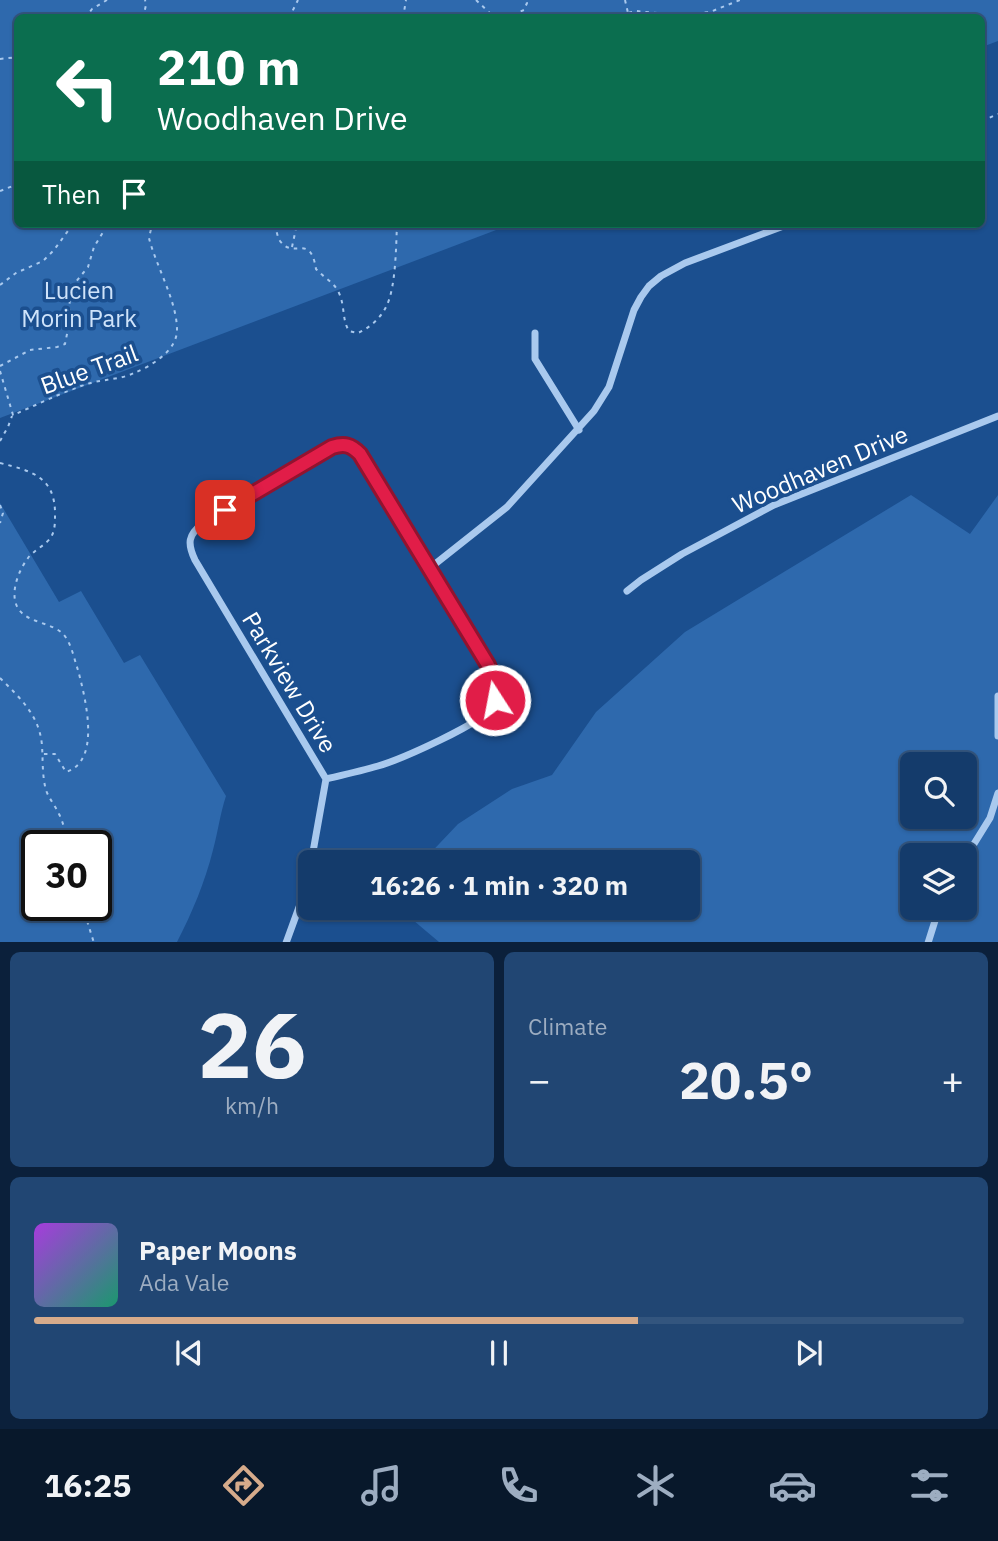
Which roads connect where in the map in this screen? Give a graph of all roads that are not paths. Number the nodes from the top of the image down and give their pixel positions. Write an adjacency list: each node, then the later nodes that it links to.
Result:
1 (778, 228): 4 (street)
2 (535, 333): 4 (street)
3 (998, 416): 6 (street, Woodhaven Drive)
4 (579, 430): 5 (street)
5 (430, 568): 9 (street); 9 (street, Parkview Drive)
6 (626, 592)
7 (998, 696): 8 (street)
8 (998, 736)
9 (326, 779): 12 (street, Parkview Drive)
10 (998, 793): 11 (street)
11 (975, 843)
12 (313, 850)
13 (298, 910): 15 (street)
14 (935, 920): 16 (street)
15 (286, 942)
16 (928, 942)

